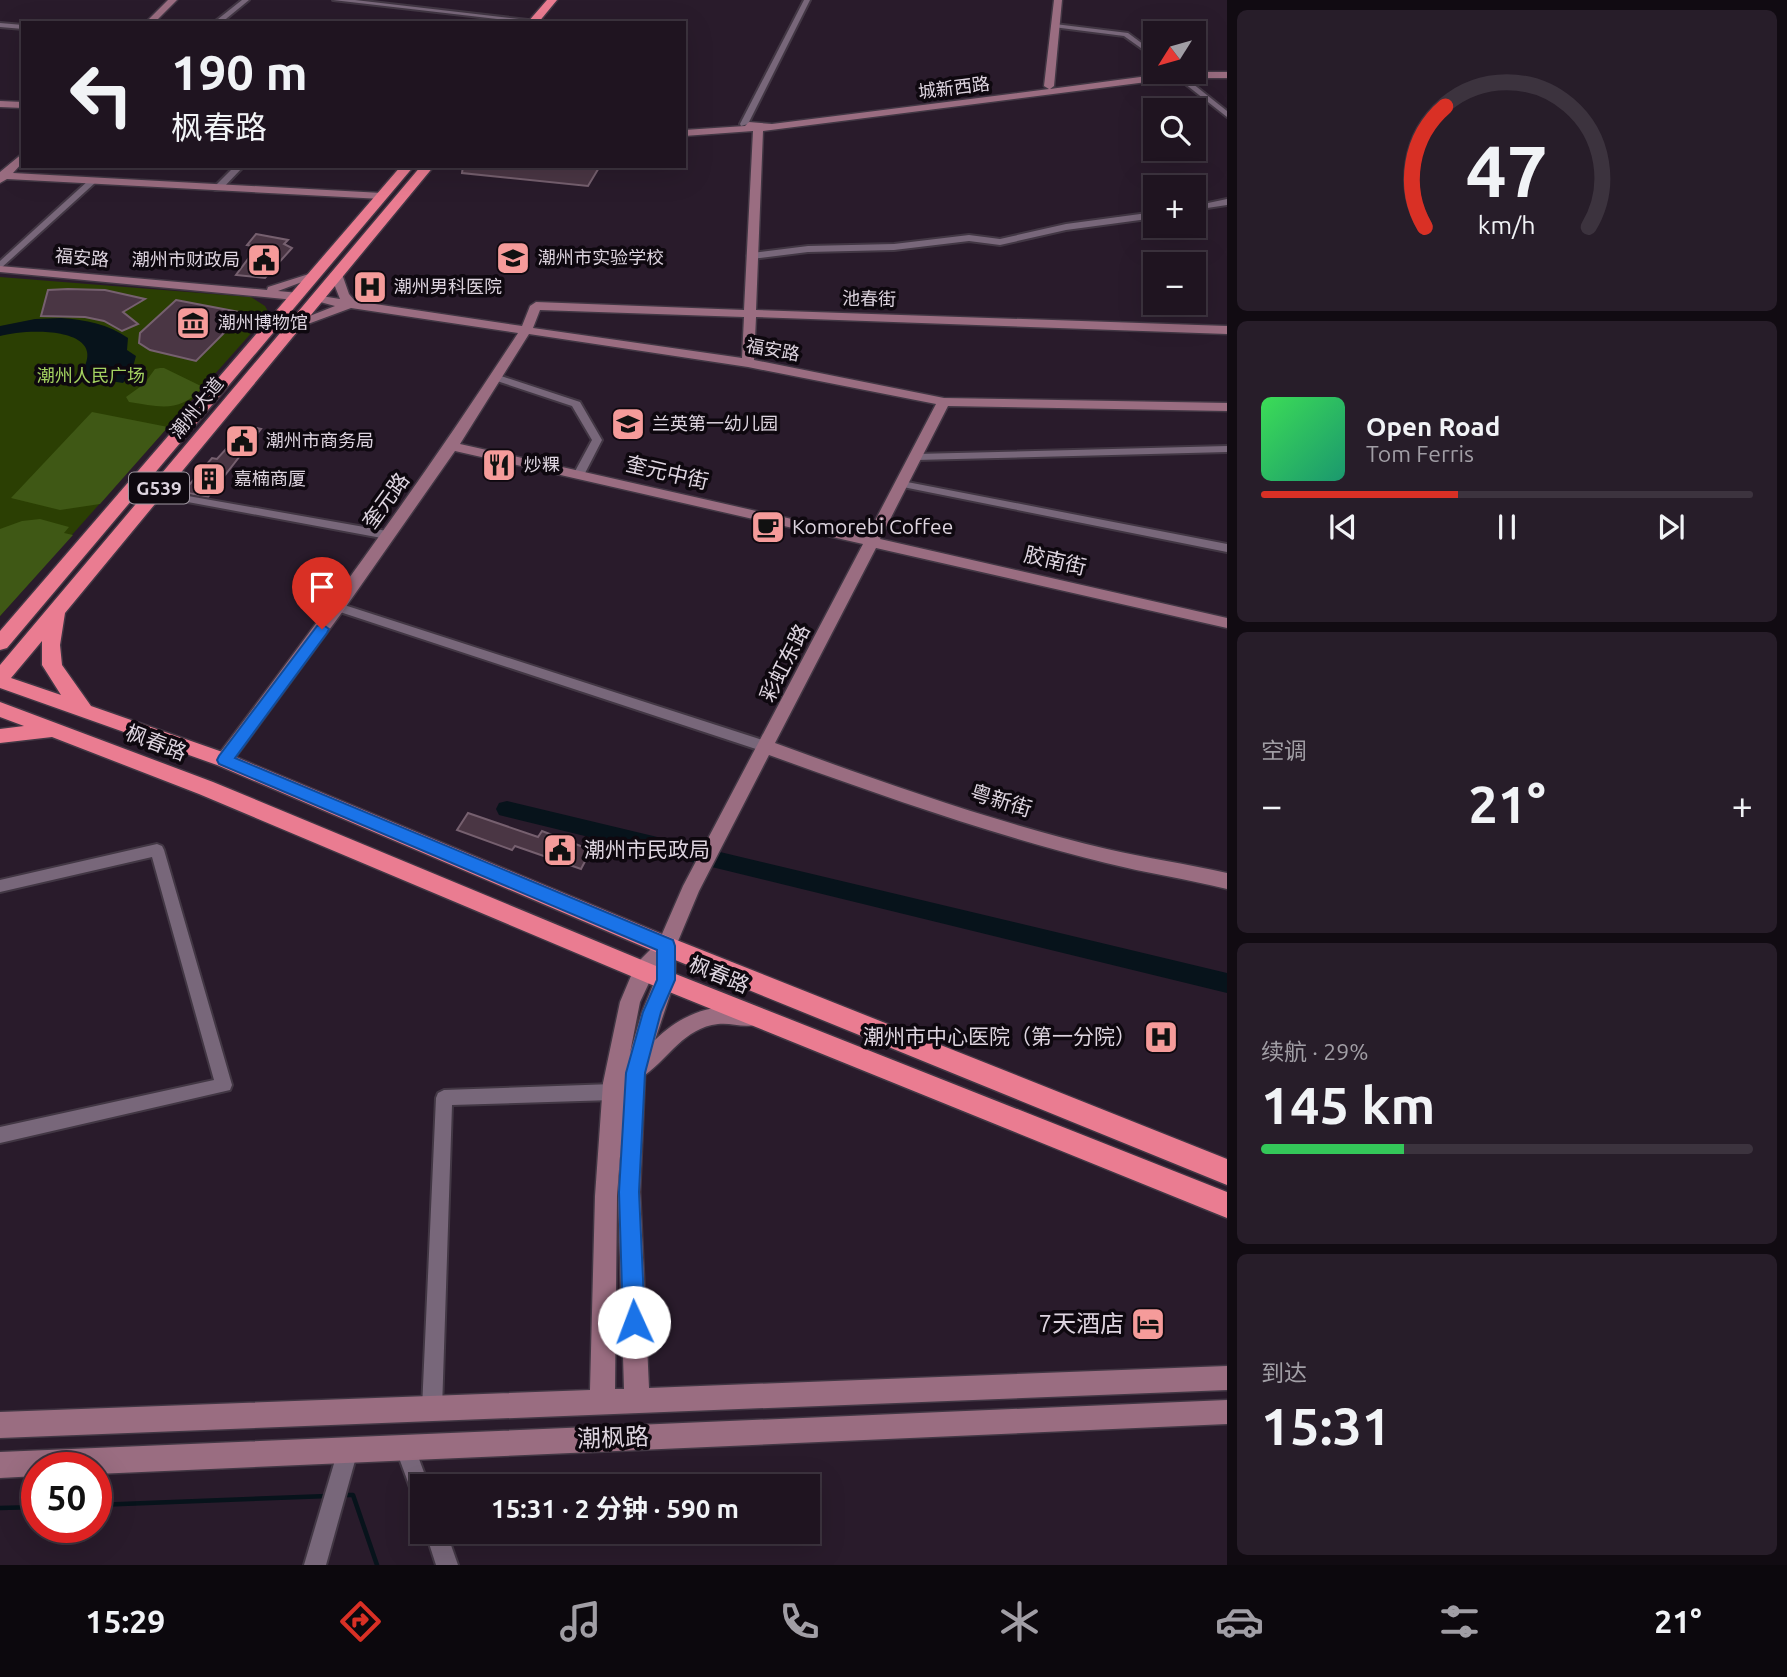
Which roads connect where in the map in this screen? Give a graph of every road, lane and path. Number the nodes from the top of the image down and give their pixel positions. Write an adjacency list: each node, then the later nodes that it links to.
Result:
1 (173, 0): 8 (street)
2 (246, 0): 9 (street)
3 (336, 0): 10 (street)
4 (552, 0): 11 (highway)
5 (566, 0): 12 (highway)
6 (807, 0): 29 (street)
7 (1058, 0): 14 (street)
8 (151, 21)
9 (219, 21)
10 (524, 21)
11 (534, 21)
12 (549, 21)
13 (0, 25): 15 (street)
14 (1055, 26): 16 (street); 23 (street)
15 (21, 27)
16 (1143, 47)
17 (1206, 71): 19 (street, 城新西路)
18 (1206, 73): 19 (street, 城新西路)
19 (1227, 73)
20 (1143, 74): 23 (street, 城新西路)
21 (1143, 77): 30 (street, 城新西路)
22 (1189, 84): 28 (street)
23 (1049, 86): 29 (street, 城新西路)
24 (0, 98): 25 (street)
25 (21, 99)
26 (0, 104): 27 (street)
27 (21, 105)
28 (1227, 115)
29 (744, 124): 30 (street); 31 (street, 城新西路)
30 (758, 128): 32 (street, 城新西路); 44 (street)
31 (686, 131)
32 (686, 131)
33 (21, 158): 37 (street)
34 (238, 168): 39 (street)
35 (406, 168): 40 (highway, 潮州大道 / G539)
36 (426, 168): 46 (highway, 潮州大道 / G539)
37 (1, 177): 38 (street)
38 (92, 182): 39 (street); 45 (street)
39 (218, 188): 40 (street)
40 (382, 196): 47 (highway, 潮州大道 / G539)
41 (1227, 202): 42 (street)
42 (1206, 206)
43 (1143, 217): 44 (street)
44 (752, 256): 52 (street)
45 (0, 267): 48 (street, 福安路)
46 (336, 274): 50 (highway, 潮州大道 / G539); 51 (street)
47 (312, 276): 48 (street); 49 (highway, 潮州大道 / G539)
48 (260, 291): 49 (street, 福安路); 53 (street)
49 (291, 295): 53 (highway, 潮州大道 / G539)
50 (315, 299): 51 (street, 福安路); 54 (highway, 潮州大道 / G539)
51 (351, 304): 54 (street); 55 (street, 福安路)
52 (750, 315): 55 (street, 池春街); 56 (street, 池春街); 57 (street)
53 (275, 319): 71 (highway, 潮州大道 / G539)
54 (293, 325): 66 (highway, 潮州大道 / G539)
55 (526, 330): 57 (street, 福安路); 58 (street, 奎元路)
56 (1227, 330)
57 (748, 363): 59 (street, 福安路)
58 (495, 377): 61 (street, 奎元路); 64 (street)
59 (944, 402): 60 (street, 福安路); 63 (street, 彩虹东路)
60 (1226, 410)
61 (452, 446): 64 (street, 奎元中街); 67 (street, 奎元路)
62 (1227, 449): 63 (street)
63 (916, 457): 65 (street, 彩虹东路)
64 (579, 475): 68 (street, 奎元中街)
65 (902, 484): 68 (street, 彩虹东路); 69 (street)
66 (155, 493): 67 (street); 72 (highway, 潮州大道 / G539)
67 (387, 535): 70 (street, 奎元路)
68 (874, 541): 73 (street, 胶南街); 81 (street, 彩虹东路)
69 (1227, 548)
70 (338, 607): 81 (street); 82 (street, 奎元路)
71 (29, 612): 74 (highway); 75 (highway, 潮州大道 / G539)
72 (56, 612): 76 (highway, 潮州大道 / G539); 77 (highway)
73 (1227, 623)
74 (0, 627)
75 (0, 643)
76 (0, 679): 77 (highway, 枫春路 / G539)
77 (83, 708): 82 (highway, 枫春路 / G539)
78 (0, 709): 79 (highway, 枫春路)
79 (57, 731): 80 (highway); 86 (highway, 枫春路)
80 (0, 736)
81 (767, 747): 83 (street, 粤新街); 85 (street, 彩虹东路)
82 (224, 760): 85 (highway, 枫春路 / G539)
83 (1227, 881)
84 (0, 886): 91 (street)
85 (666, 946): 86 (street); 87 (street); 92 (highway, 枫春路 / G539)
86 (643, 970): 87 (highway, 枫春路); 90 (street)
87 (666, 980): 88 (highway, 枫春路); 89 (street)
88 (765, 1020): 89 (street); 93 (highway, 枫春路)
89 (635, 1073): 95 (street)
90 (613, 1092): 96 (street); 97 (street)
91 (0, 1135)
92 (1227, 1172)
93 (1227, 1205)
94 (1227, 1378): 95 (street, 潮枫路)
95 (637, 1401): 96 (street, 潮枫路)
96 (602, 1402): 97 (street, 潮枫路)
97 (432, 1409): 99 (street, 潮枫路)
98 (1227, 1412): 100 (street, 潮枫路)
99 (0, 1425)
100 (405, 1447): 101 (street, 潮枫路); 103 (street)
101 (348, 1450): 102 (street, 潮枫路); 105 (street)
102 (0, 1465)
103 (415, 1474)
104 (440, 1544): 106 (street)
105 (315, 1565)
106 (447, 1565)

